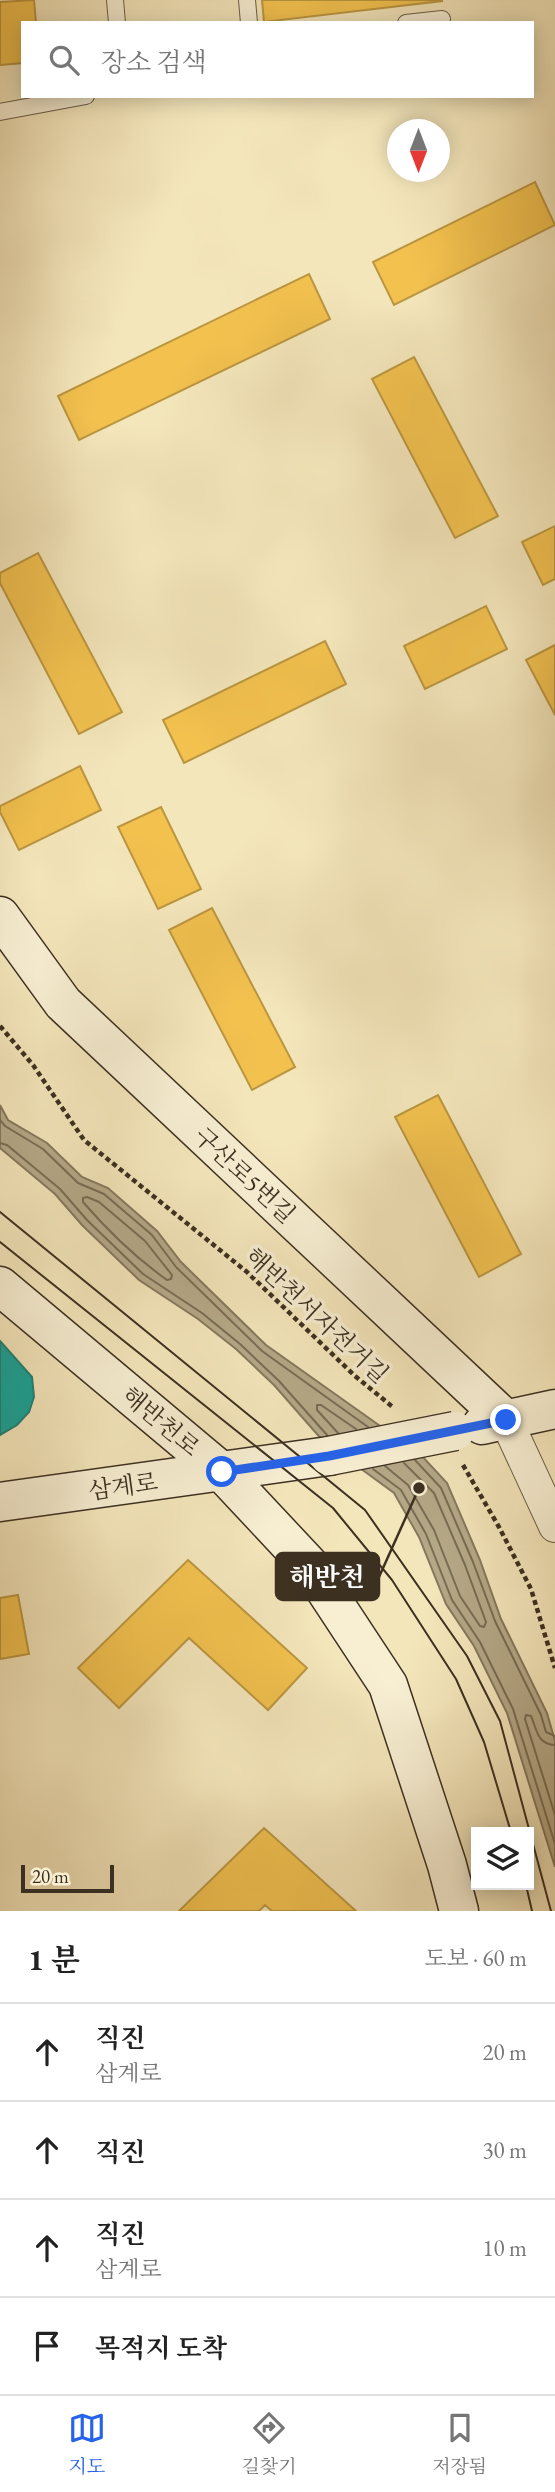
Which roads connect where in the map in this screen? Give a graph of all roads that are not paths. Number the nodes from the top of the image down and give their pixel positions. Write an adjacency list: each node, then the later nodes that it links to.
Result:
1 (115, 0): 4 (lane)
2 (247, 0): 5 (lane)
3 (442, 19): 6 (lane)
4 (117, 21)
5 (249, 21)
6 (424, 21)
7 (75, 98): 8 (lane)
8 (0, 112)
9 (0, 916): 12 (street, 구산로5번길)
10 (0, 1286): 13 (street, 해반천로)
11 (555, 1409): 12 (street)
12 (506, 1420): 13 (street, 삼계로, bridge); 15 (street)
13 (222, 1472): 14 (street, 삼계로); 16 (street, 해반천로)
14 (0, 1502)
15 (555, 1526)
16 (459, 1911)

